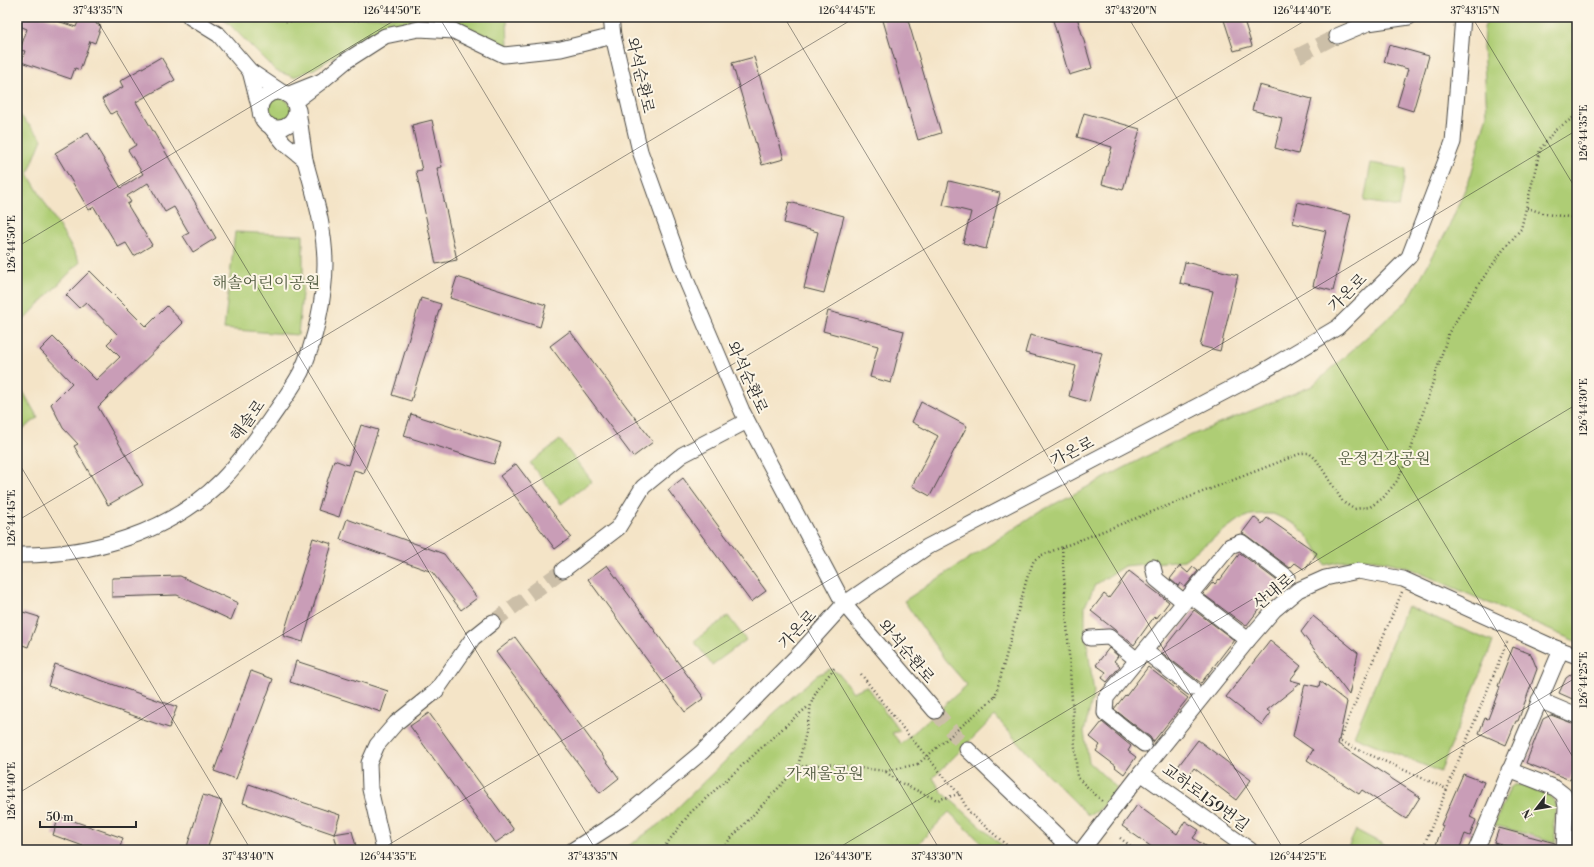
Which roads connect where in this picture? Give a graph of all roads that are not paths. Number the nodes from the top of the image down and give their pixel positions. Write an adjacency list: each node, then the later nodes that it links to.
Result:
1 (190, 17): 7 (street)
2 (610, 17): 5 (street, 와석순환로)
3 (1409, 17): 6 (street)
4 (1463, 17): 18 (street, 가온로)
5 (613, 36): 8 (street); 12 (street, 와석순환로)
6 (1337, 36)
7 (250, 71): 8 (street); 9 (street)
8 (288, 97): 9 (street); 10 (street); 11 (street, 해솔로)
9 (260, 110): 10 (street)
10 (269, 125): 11 (street)
11 (305, 160): 13 (street, 해솔로)
12 (747, 421): 15 (street); 18 (street, 와석순환로)
13 (17, 555)
14 (1154, 567): 17 (street)
15 (563, 570)
16 (1287, 577): 17 (street)
17 (1187, 599): 21 (street); 23 (street)
18 (844, 604): 27 (street, 와석순환로); 34 (street, 가온로)
19 (494, 622): 33 (street)
20 (1090, 638): 23 (street)
21 (1248, 640): 22 (street, 산내로); 32 (street, 산내로)
22 (1561, 650): 24 (street, 산내로); 26 (street)
23 (1141, 655): 25 (street); 29 (street)
24 (1577, 656)
25 (1192, 688)
26 (1539, 700): 28 (street); 31 (street)
27 (935, 711)
28 (1577, 716)
29 (1144, 744)
30 (967, 749): 35 (street)
31 (1509, 770): 38 (street); 39 (street)
32 (1141, 773): 36 (street, 산내로); 37 (street, 교하로159번길)
33 (384, 850)
34 (573, 850)
35 (1072, 850)
36 (1082, 850)
37 (1250, 850)
38 (1476, 850)
39 (1564, 850)

